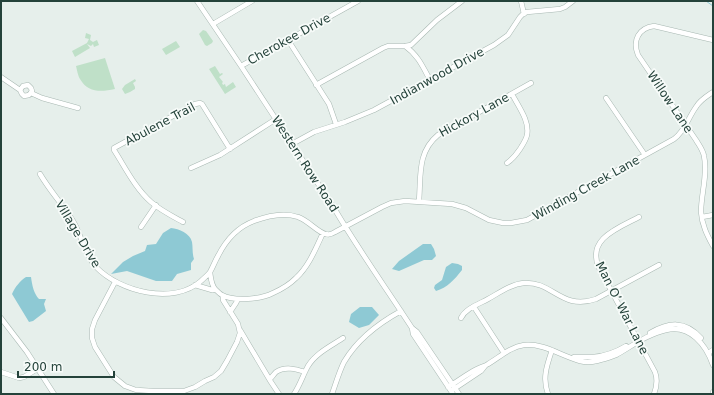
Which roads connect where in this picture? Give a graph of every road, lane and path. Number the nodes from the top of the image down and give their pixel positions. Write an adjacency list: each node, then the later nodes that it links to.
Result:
1 (197, 1): 8 (street, Western Row Road)
2 (252, 1): 8 (street)
3 (358, 1): 9 (street, Cherokee Drive)
4 (462, 1): 11 (street)
5 (521, 1): 7 (street)
6 (573, 1): 7 (street)
7 (524, 14): 14 (street, Indianwood Drive)
8 (213, 24): 12 (street, Western Row Road)
9 (288, 40): 12 (street, Cherokee Drive); 16 (street)
10 (713, 40): 25 (street, Willow Lane)
11 (405, 46): 14 (street); 16 (street)
12 (241, 66): 23 (street, Western Row Road)
13 (1, 77): 17 (street)
14 (430, 80): 24 (street, Indianwood Drive)
15 (531, 83): 20 (street, Hickory Lane)
16 (316, 85): 24 (street)
17 (20, 90): 19 (street); 19 (street)
18 (713, 92): 25 (street, Winding Creek Lane)
19 (31, 93): 22 (street)
20 (512, 94): 29 (street); 32 (street, Hickory Lane)
21 (606, 98): 28 (street)
22 (78, 108)
23 (276, 119): 26 (street, Western Row Road); 27 (street)
24 (336, 124): 26 (street, Indianwood Drive)
25 (686, 125): 28 (street, Winding Creek Lane); 36 (street, Willow Lane)
26 (292, 144): 39 (street, Western Row Road)
27 (230, 149): 30 (street); 33 (street, Abulene Trail)
28 (645, 156): 32 (street, Winding Creek Lane)
29 (507, 163)
30 (191, 168)
31 (40, 174): 44 (street, Village Drive)
32 (419, 201): 39 (street, Winding Creek Lane)
33 (156, 205): 37 (street); 38 (street)
34 (713, 215): 36 (street)
35 (639, 217): 47 (street, Man O’ War Lane)
36 (702, 217): 41 (street, Willow Lane)
37 (183, 222)
38 (141, 227)
39 (345, 227): 40 (street); 51 (street, Western Row Road)
40 (323, 233): 43 (street, Village Drive); 49 (street)
41 (713, 246)
42 (659, 265): 47 (street)
43 (210, 272): 45 (street, Village Drive); 46 (street)
44 (115, 282): 45 (street, Village Drive); 68 (street)
45 (195, 285): 46 (street)
46 (215, 289): 48 (street)
47 (611, 291): 50 (street); 57 (street, Man O’ War Lane)
48 (223, 296): 49 (street); 52 (street)
49 (238, 298): 52 (street)
50 (474, 307): 54 (street); 60 (street)
51 (401, 311): 67 (street, Western Row Road); 72 (street)
52 (230, 312): 55 (street)
53 (1, 318): 63 (street)
54 (461, 318)
55 (239, 328): 66 (street); 68 (street)
56 (342, 338): 65 (street)
57 (639, 341): 58 (street); 59 (street); 75 (street, Man O’ War Lane)
58 (552, 350): 60 (street); 74 (street)
59 (710, 352): 61 (street); 62 (street)
60 (504, 353): 67 (street)
61 (713, 358)
62 (713, 366)
63 (37, 369): 64 (street); 69 (street)
64 (1, 372)
65 (305, 372): 66 (street); 71 (street)
66 (270, 380): 70 (street)
67 (452, 389): 73 (street, Western Row Road)
68 (190, 392)
69 (54, 394)
70 (279, 394)
71 (294, 394)
72 (332, 394)
73 (459, 394)
74 (548, 394)
75 (654, 394)

